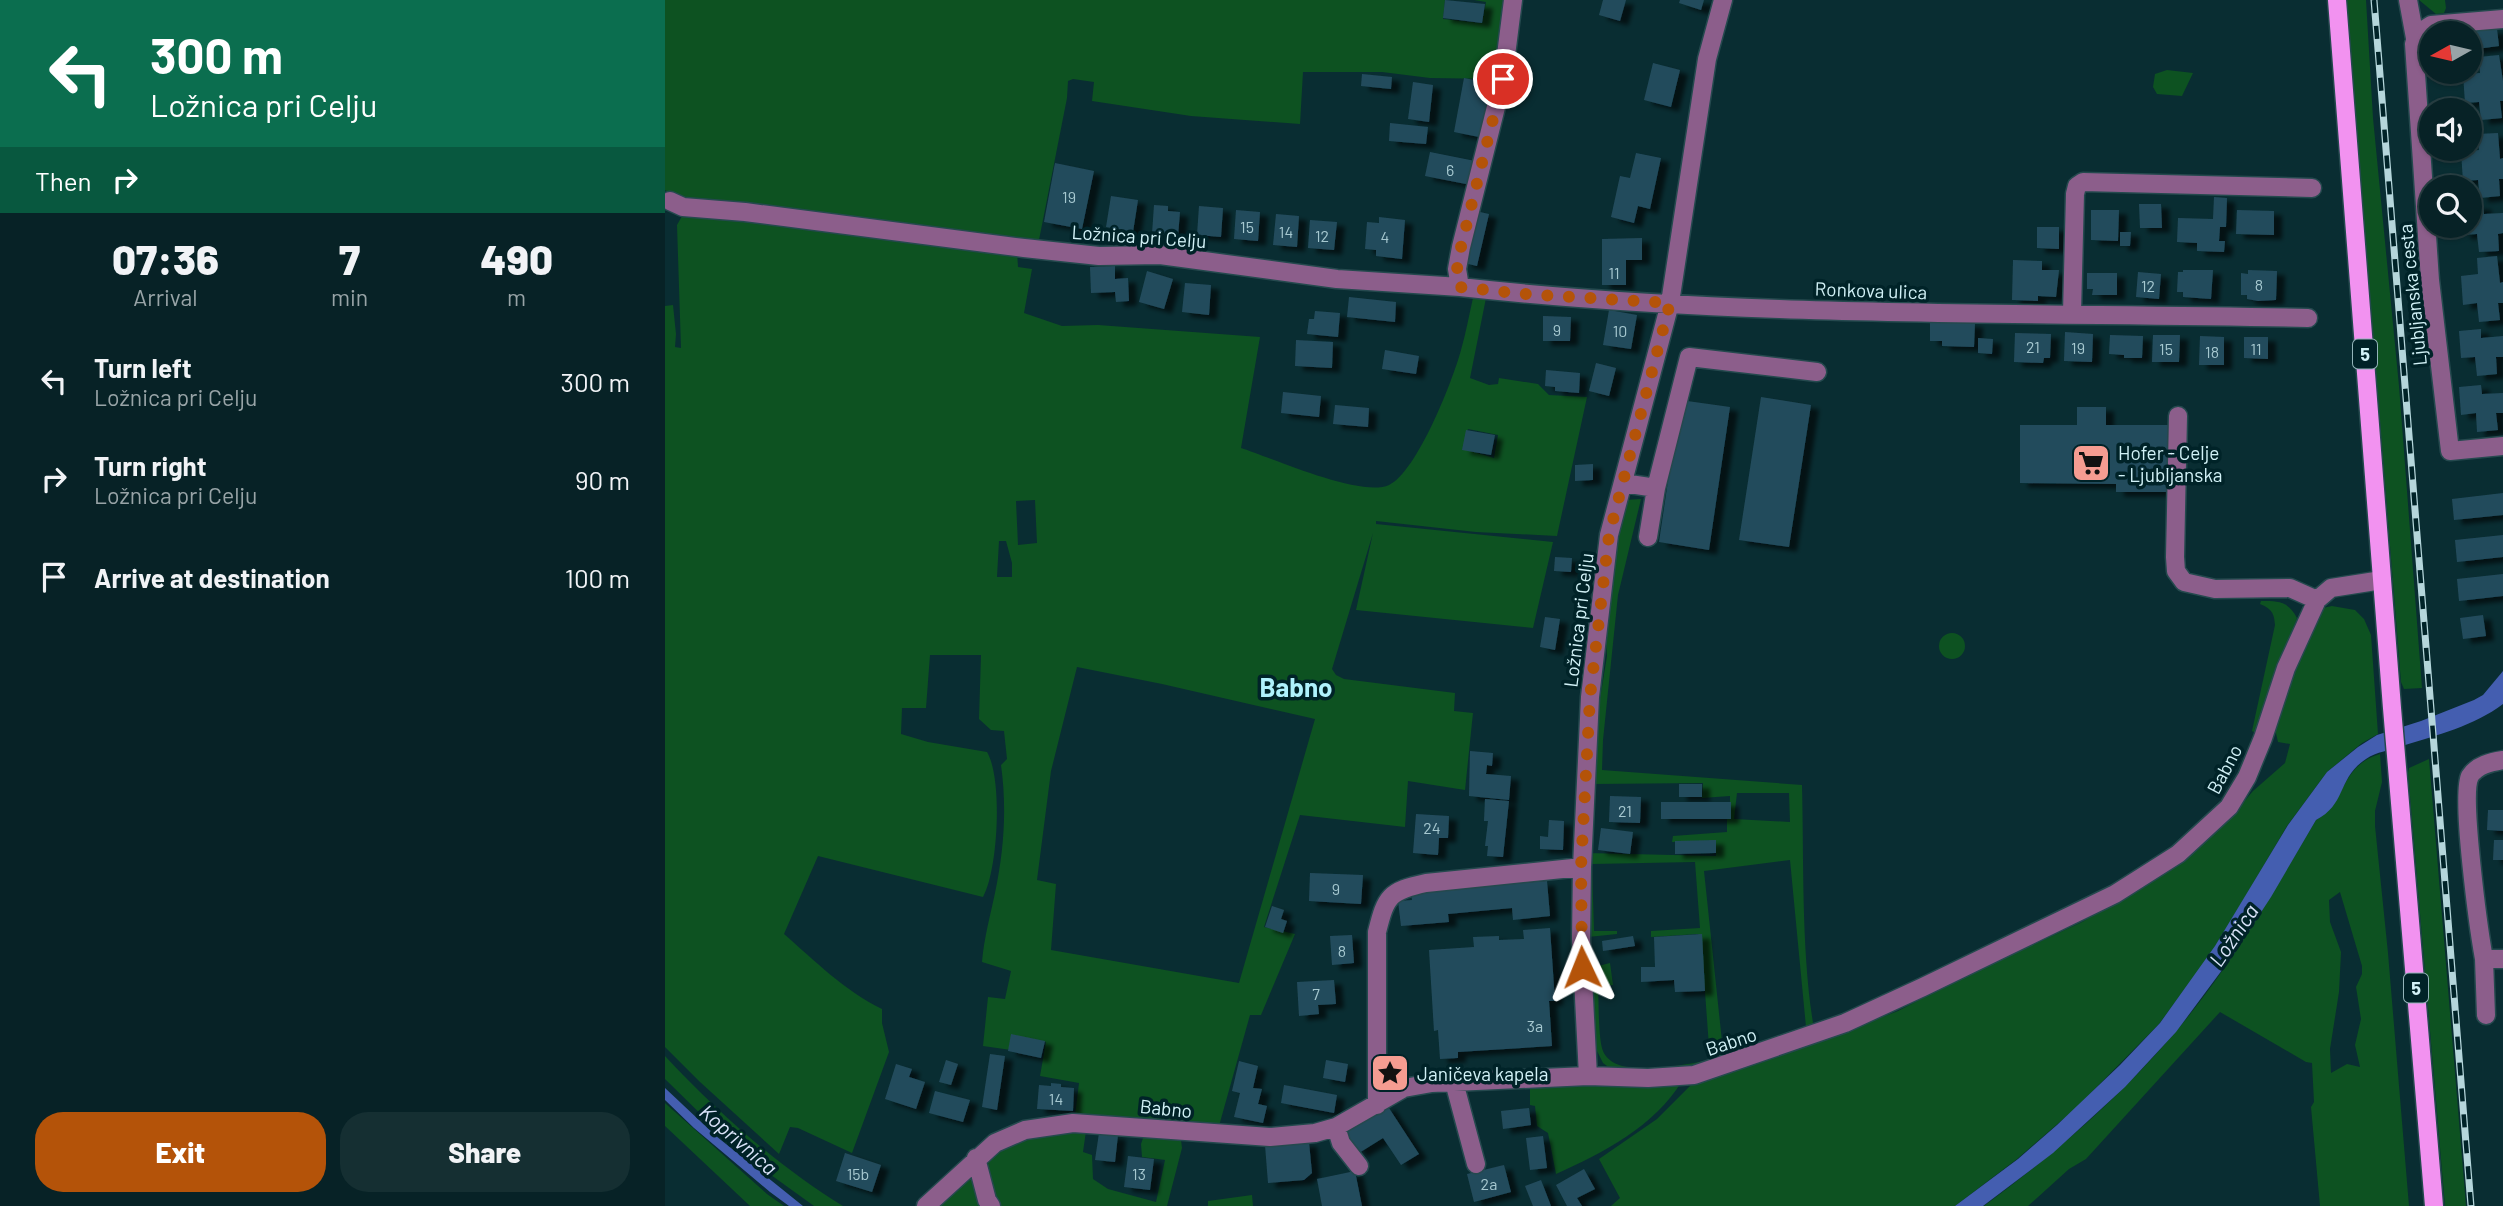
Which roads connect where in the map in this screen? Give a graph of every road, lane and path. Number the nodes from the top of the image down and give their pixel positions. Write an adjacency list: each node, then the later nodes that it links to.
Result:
1 (1513, 0): 9 (street)
2 (1723, 0): 10 (street, Ložnica pri Celju)
3 (2337, 0): 19 (main road, 5)
4 (2408, 0): 6 (street, Ljubljanska cesta)
5 (2503, 19): 6 (street)
6 (2415, 38): 15 (street, Ljubljanska cesta)
7 (2312, 188): 11 (street)
8 (670, 201): 9 (street, Ložnica pri Celju)
9 (1459, 287): 10 (street, Ložnica pri Celju)
10 (1670, 303): 11 (street, Ronkova ulica); 16 (street, Ložnica pri Celju)
11 (2072, 313): 12 (street, Ronkova ulica)
12 (2308, 318)
13 (1817, 372): 17 (street)
14 (2178, 416): 20 (street)
15 (2503, 446)
16 (1622, 483): 17 (street); 22 (street, Ložnica pri Celju)
17 (1656, 488): 18 (street)
18 (1648, 537)
19 (2382, 580): 20 (street); 35 (main road, 5)
20 (2317, 600): 26 (street, Babno)
21 (2503, 760): 23 (street)
22 (1581, 867): 26 (street, Ložnica pri Celju); 28 (street)
23 (2484, 959): 24 (street); 25 (street)
24 (2503, 959)
25 (2487, 1015)
26 (1588, 1076): 27 (street, Babno)
27 (1454, 1082): 28 (street, Babno); 31 (street)
28 (1377, 1105): 29 (street, Babno)
29 (1336, 1127): 30 (street, Babno); 32 (street)
30 (976, 1158): 33 (street, Babno); 34 (street)
31 (1476, 1164)
32 (1359, 1166)
33 (926, 1206)
34 (991, 1206)
35 (2434, 1206)

